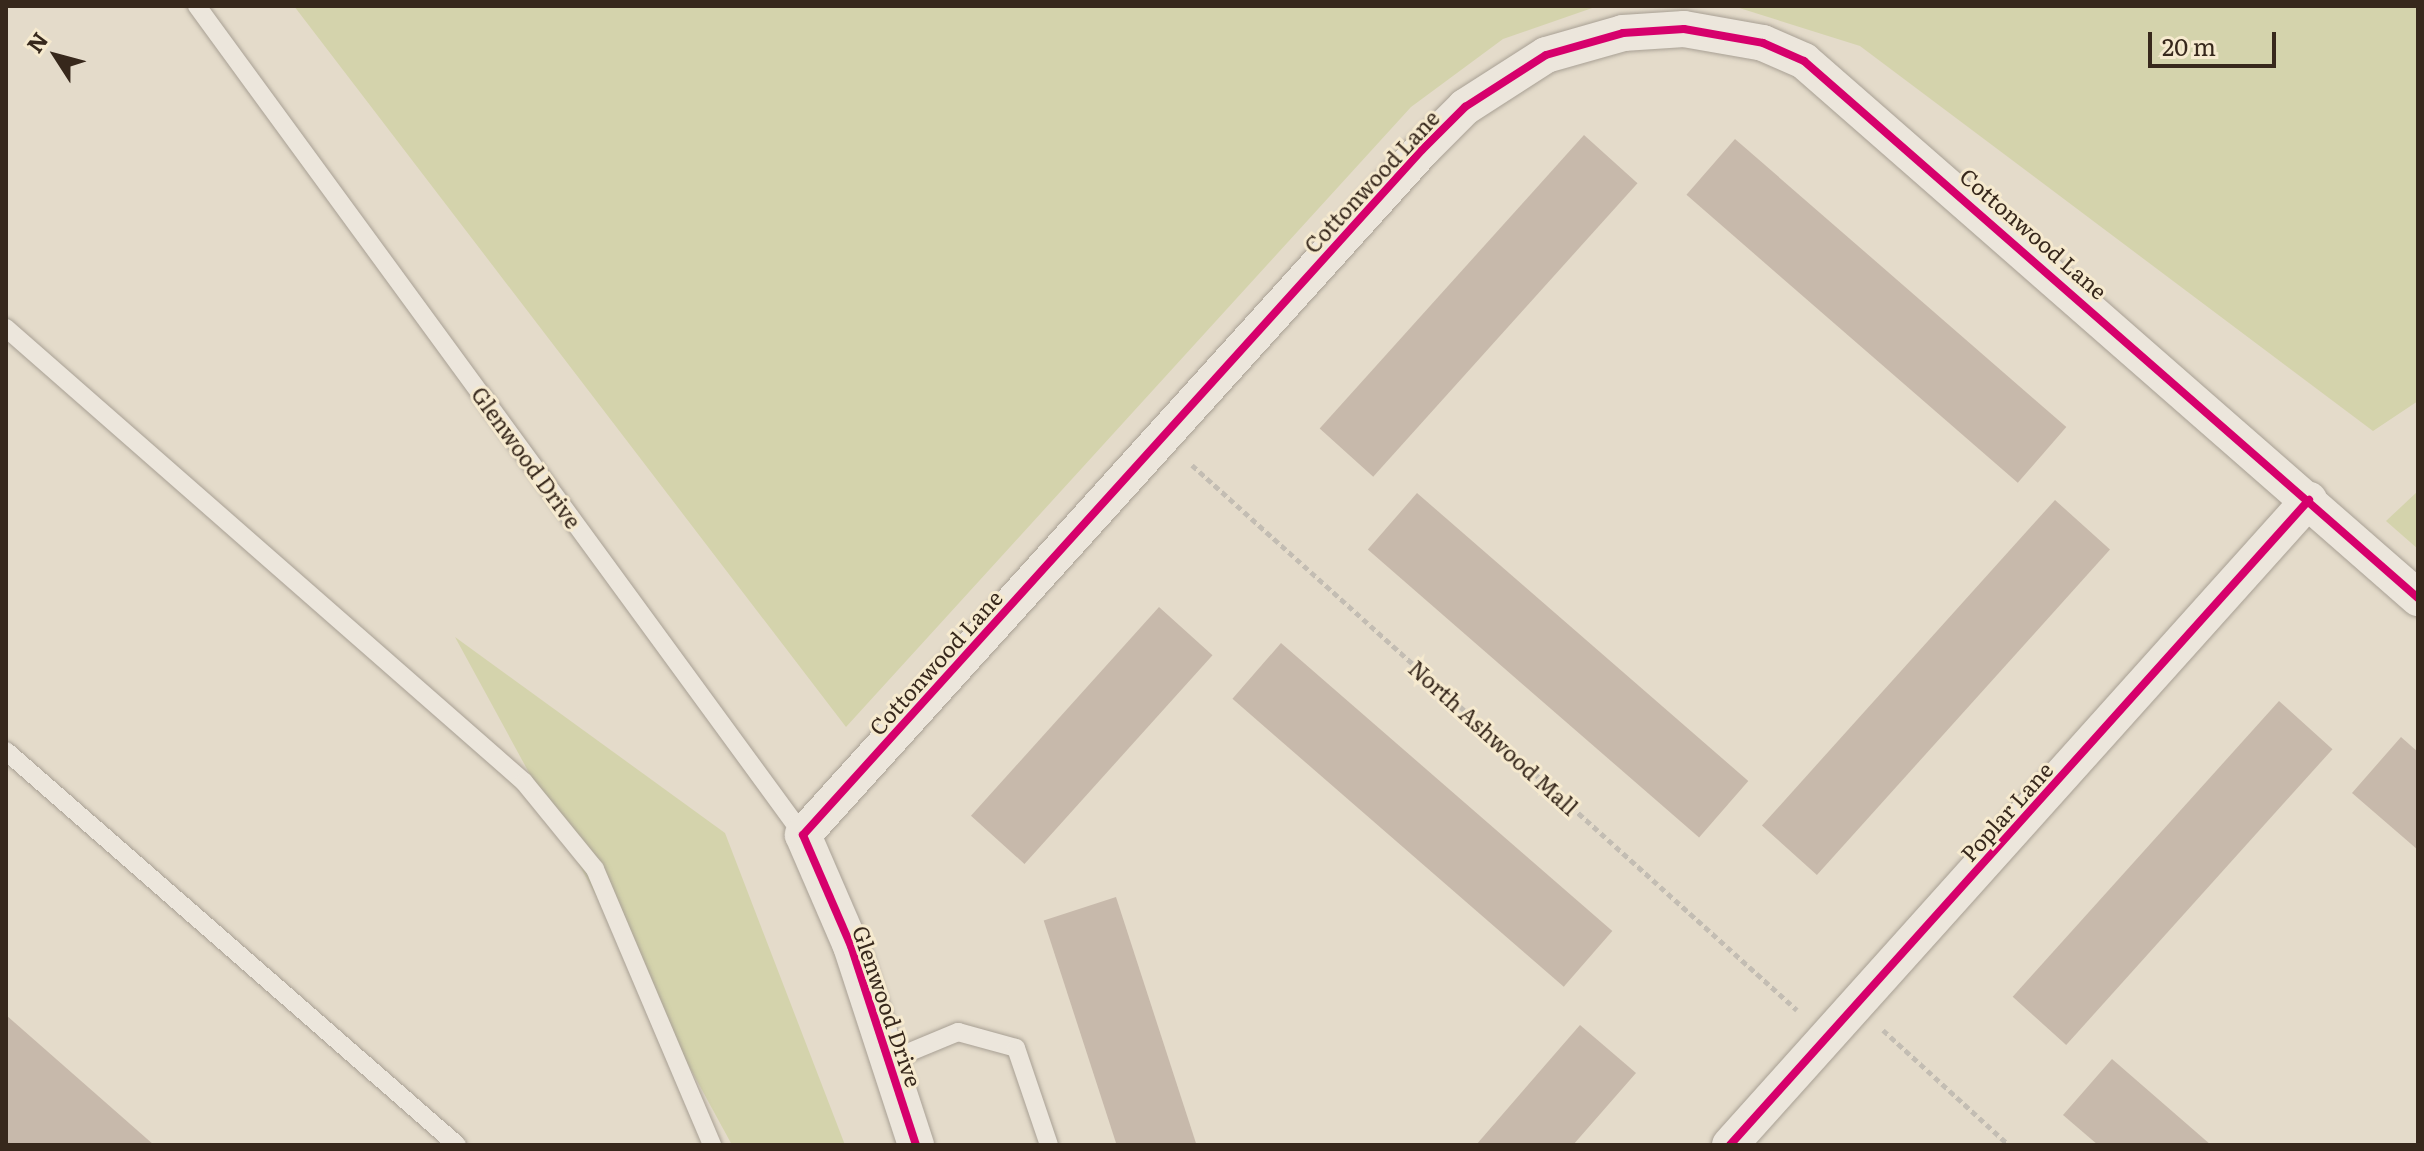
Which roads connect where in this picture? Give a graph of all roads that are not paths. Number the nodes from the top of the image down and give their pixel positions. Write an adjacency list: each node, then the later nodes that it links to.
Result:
1 (197, 6): 6 (lane, Glenwood Drive)
2 (6, 328): 9 (lane)
3 (2309, 500): 4 (street, Cottonwood Lane); 6 (street, Cottonwood Lane); 12 (street, Poplar Lane)
4 (2418, 598)
5 (6, 751): 8 (lane)
6 (803, 835): 7 (street, Glenwood Drive)
7 (888, 1061): 10 (street, Glenwood Drive); 11 (lane)
8 (457, 1145)
9 (712, 1145)
10 (916, 1145)
11 (1049, 1145)
12 (1730, 1145)

